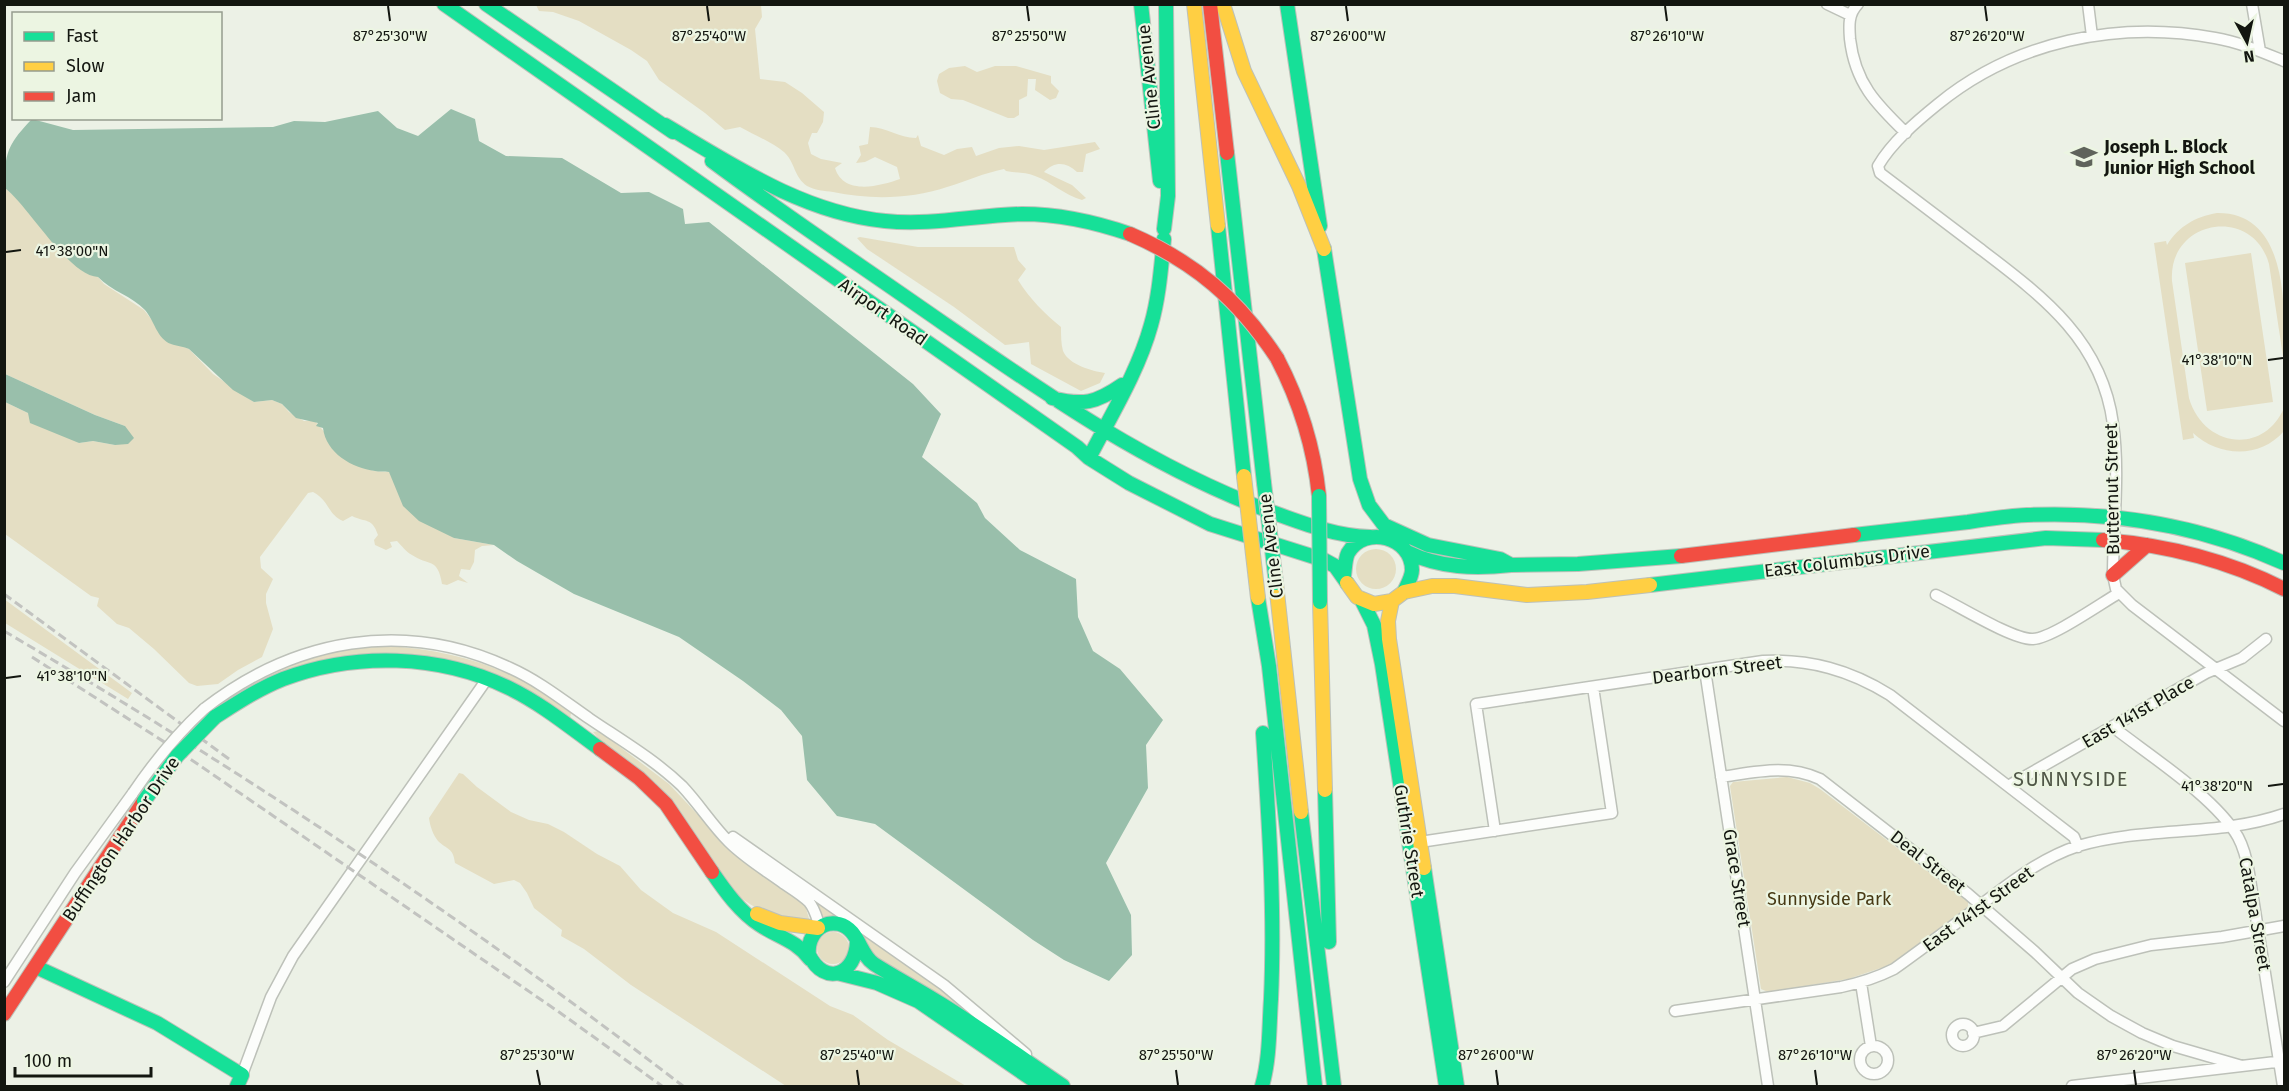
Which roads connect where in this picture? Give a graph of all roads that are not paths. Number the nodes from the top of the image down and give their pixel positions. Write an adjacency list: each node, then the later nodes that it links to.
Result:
1 (444, 4): 14 (main road, Airport Road)
2 (484, 4): 14 (main road); 18 (main road, Airport Road)
3 (1141, 4): 20 (main road, Cline Avenue)
4 (1166, 4): 20 (main road)
5 (1194, 4): 40 (main road, Cline Avenue, bridge)
6 (1210, 4): 78 (main road, Cline Avenue, bridge)
7 (1223, 4): 21 (main road)
8 (1287, 4): 21 (main road)
9 (1827, 4): 13 (street)
10 (1858, 4): 13 (street)
11 (2088, 4): 15 (street)
12 (2252, 4): 16 (street)
13 (1850, 15): 19 (street)
14 (469, 22): 25 (main road, Airport Road)
15 (2092, 36): 16 (street); 19 (street)
16 (2260, 51): 17 (street)
17 (2284, 61)
18 (665, 126): 23 (main road, Airport Road); 78 (main road, bridge)
19 (1906, 133): 26 (street, Butternut Street)
20 (1164, 229): 22 (main road, Cline Avenue)
21 (1324, 249): 27 (main road)
22 (1127, 381): 23 (main road); 24 (main road, Cline Avenue)
23 (1052, 398): 24 (main road, Airport Road)
24 (1101, 431): 25 (main road, Cline Avenue); 28 (main road, Airport Road)
25 (1089, 458): 35 (main road, Airport Road)
26 (2113, 515): 29 (street, Butternut Street); 32 (main road, East Columbus Drive); 33 (main road, East Columbus Drive)
27 (1384, 525): 31 (main road); 33 (main road)
28 (1370, 537): 31 (main road); 35 (main road)
29 (2113, 540): 30 (main road, East Columbus Drive); 34 (street, Butternut Street); 37 (main road, East Columbus Drive)
30 (2147, 545): 34 (main road); 36 (main road, East Columbus Drive)
31 (1404, 548): 33 (main road, East Columbus Drive); 37 (main road)
32 (2284, 563)
33 (1511, 565)
34 (2113, 575): 38 (street, Butternut Street)
35 (1344, 576): 41 (main road)
36 (2284, 589)
37 (1404, 592): 42 (main road)
38 (2119, 593): 39 (street); 44 (street)
39 (1936, 595)
40 (1258, 598): 85 (main road); 86 (main road, Cline Avenue)
41 (1361, 599): 42 (main road); 76 (main road, Guthrie Street)
42 (1392, 601): 58 (main road, Guthrie Street)
43 (2266, 639): 44 (street, East 141st Place)
44 (2217, 669): 49 (street); 50 (street, East 141st Place)
45 (1705, 670): 47 (street, Dearborn Street); 51 (street, Grace Street); 52 (street, Dearborn Street)
46 (487, 679): 48 (main road, Buffington Harbor Drive); 60 (main road, Buffington Harbor Drive); 81 (street)
47 (1593, 687): 57 (street, Dearborn Street); 57 (street)
48 (209, 713): 53 (main road, Buffington Harbor Drive, bridge); 55 (street)
49 (2284, 722)
50 (2113, 727): 52 (street, East 141st Place); 56 (street, Catalpa Street)
51 (1721, 777): 61 (street, Deal Street); 72 (street, Grace Street)
52 (2008, 786): 59 (street, Dearborn Street)
53 (138, 797): 67 (main road, Buffington Harbor Drive); 70 (street)
54 (2284, 814): 56 (street, East 141st Street)
55 (710, 819): 63 (street); 84 (street)
56 (2232, 827): 59 (street, East 141st Street); 64 (street, Catalpa Street)
57 (1494, 831): 58 (street)
58 (1420, 842): 76 (main road, Guthrie Street)
59 (2078, 847): 61 (street, East 141st Street)
60 (734, 901): 63 (main road, Buffington Harbor Drive); 66 (main road, Buffington Harbor Drive)
61 (1980, 905): 69 (street, Deal Street); 71 (street, East 141st Street)
62 (2284, 926): 64 (street)
63 (819, 928): 65 (main road); 66 (main road)
64 (2259, 931): 69 (street); 79 (street, Catalpa Street)
65 (857, 941): 68 (main road); 84 (main road)
66 (810, 959): 68 (main road)
67 (36, 967): 74 (main road, Buffington Harbor Drive); 81 (main road)
68 (837, 974): 83 (main road)
69 (2062, 978): 75 (street); 80 (street, Deal Street)
70 (4, 982)
71 (1861, 983): 72 (street, East 141st Street); 77 (street)
72 (1755, 999): 73 (street, East 141st Street); 90 (street, Grace Street)
73 (1675, 1011)
74 (4, 1014)
75 (1973, 1033)
76 (1445, 1042): 88 (main road, Guthrie Street); 89 (main road, Guthrie Street)
77 (1870, 1046)
78 (1332, 1061): 87 (main road, Cline Avenue)
79 (2282, 1061): 80 (street); 92 (street, Catalpa Street)
80 (2242, 1066): 82 (street)
81 (239, 1081)
82 (2144, 1082): 91 (street)
83 (1042, 1086)
84 (1065, 1086)
85 (1262, 1086)
86 (1316, 1086)
87 (1334, 1086)
88 (1446, 1086)
89 (1457, 1086)
90 (1768, 1086)
91 (2072, 1086)
92 (2283, 1086)

